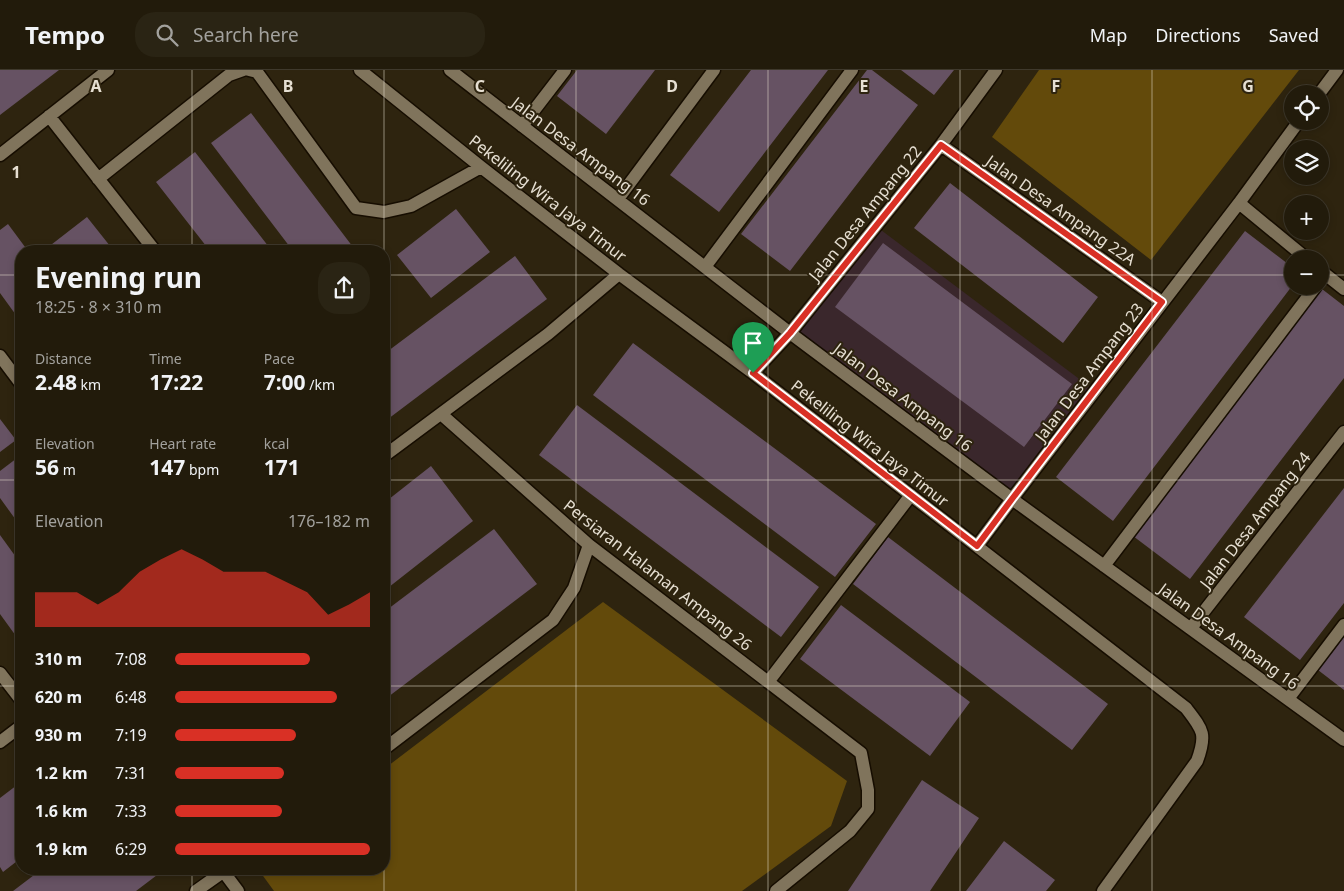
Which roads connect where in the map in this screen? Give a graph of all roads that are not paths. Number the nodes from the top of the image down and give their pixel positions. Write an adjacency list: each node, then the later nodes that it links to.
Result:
1 (108, 70): 12 (street)
2 (243, 70): 18 (street)
3 (249, 70): 17 (street)
4 (360, 70): 17 (street, Pekeliling Wira Jaya Timur)
5 (450, 70): 13 (street, Jalan Desa Ampang 16)
6 (564, 70): 13 (street)
7 (714, 70): 19 (street)
8 (852, 70): 23 (street)
9 (996, 70): 15 (street, Jalan Desa Ampang 22)
10 (1331, 72): 11 (street)
11 (1324, 85)
12 (48, 116): 16 (street); 18 (street)
13 (522, 126): 19 (street, Jalan Desa Ampang 16)
14 (1292, 130): 20 (street, Jalan Desa Ampang 23)
15 (941, 145): 28 (street, Jalan Desa Ampang 22A); 29 (street, Jalan Desa Ampang 22)
16 (0, 155)
17 (481, 167): 24 (street, Pekeliling Wira Jaya Timur)
18 (98, 179): 21 (street)
19 (618, 199): 23 (street, Jalan Desa Ampang 16)
20 (1239, 203): 22 (street); 28 (street, Jalan Desa Ampang 23)
21 (150, 245)
22 (1296, 250)
23 (705, 267): 29 (street, Jalan Desa Ampang 16)
24 (619, 274): 31 (street, Pekeliling Wira Jaya Timur); 33 (street)
25 (1329, 279): 26 (street)
26 (1344, 289)
27 (1309, 295): 40 (street)
28 (1162, 302): 37 (street, Jalan Desa Ampang 23)
29 (790, 333): 31 (street, Jalan Desa Ampang 22); 37 (street, Jalan Desa Ampang 16)
30 (0, 356): 32 (street)
31 (753, 373): 36 (street, Pekeliling Wira Jaya Timur)
32 (15, 376)
33 (441, 414): 35 (street); 38 (street, Persiaran Halaman Ampang 26)
34 (1344, 432): 42 (street, Jalan Desa Ampang 24)
35 (390, 452)
36 (911, 495): 39 (street, Pekeliling Wira Jaya Timur); 44 (street)
37 (1012, 499): 39 (street, Jalan Desa Ampang 23); 40 (street, Jalan Desa Ampang 16)
38 (589, 545): 44 (street, Persiaran Halaman Ampang 26); 50 (street)
39 (977, 546): 56 (street, Pekeliling Wira Jaya Timur)
40 (1104, 566): 42 (street, Jalan Desa Ampang 16)
41 (1344, 625): 46 (street)
42 (1191, 628): 46 (street, Jalan Desa Ampang 16)
43 (0, 673): 45 (street)
44 (768, 682): 55 (street, Persiaran Halaman Ampang 26)
45 (15, 692)
46 (1288, 699): 48 (street, Jalan Desa Ampang 16)
47 (15, 731): 49 (street)
48 (1344, 740)
49 (0, 742)
50 (390, 744)
51 (218, 875): 53 (street)
52 (228, 875): 54 (street)
53 (196, 891)
54 (238, 891)
55 (776, 891)
56 (1103, 891)

